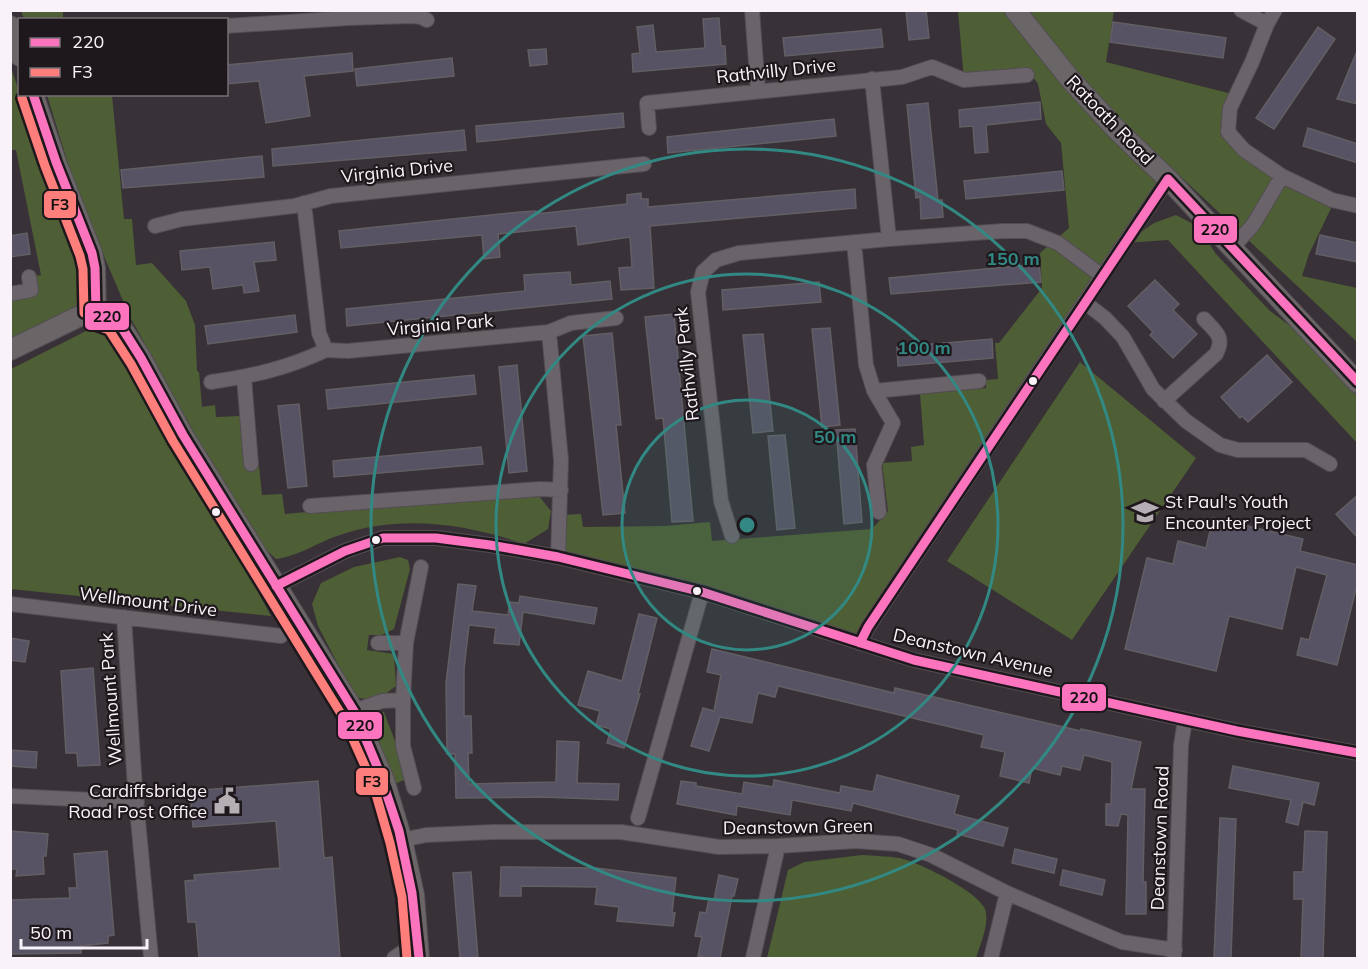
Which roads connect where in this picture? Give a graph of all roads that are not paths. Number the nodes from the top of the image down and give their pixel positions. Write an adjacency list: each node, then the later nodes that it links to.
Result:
1 (752, 10): 13 (street)
2 (1015, 10): 18 (main road, Ratoath Road)
3 (1241, 10): 7 (street)
4 (1275, 10): 7 (street)
5 (247, 17): 6 (street); 8 (street)
6 (427, 20)
7 (1267, 24): 17 (street)
8 (228, 25)
9 (10, 26): 10 (main road)
10 (18, 50)
11 (1027, 75): 12 (street, Rathvilly Drive)
12 (872, 79): 13 (street, Rathvilly Drive); 22 (street)
13 (758, 90): 15 (street, Rathvilly Drive)
14 (34, 96): 29 (main road)
15 (649, 128)
16 (644, 164): 19 (street, Virginia Drive)
17 (1282, 176): 20 (street); 24 (street)
18 (1168, 179): 24 (main road, Ratoath Road); 25 (street)
19 (304, 203): 21 (street, Virginia Drive); 34 (street)
20 (1358, 206)
21 (155, 226)
22 (889, 239): 23 (street, Rathvilly Park); 25 (street, Rathvilly Park)
23 (854, 243): 39 (street); 46 (street, Rathvilly Park)
24 (1232, 248): 38 (main road, Ratoath Road)
25 (1102, 276): 28 (street)
26 (29, 277): 27 (street)
27 (10, 294)
28 (1084, 302): 40 (street); 56 (street)
29 (96, 313): 33 (main road); 49 (main road)
30 (616, 318): 32 (street)
31 (1204, 319): 40 (street)
32 (549, 332): 34 (street, Virginia Park); 43 (street)
33 (10, 350)
34 (326, 350): 35 (street)
35 (244, 377): 37 (street); 41 (street)
36 (979, 381): 39 (street)
37 (211, 382)
38 (1358, 383)
39 (874, 391): 45 (street)
40 (1164, 401): 42 (street)
41 (251, 464)
42 (1330, 464)
43 (561, 490): 44 (street); 47 (street)
44 (310, 506)
45 (879, 512)
46 (732, 536)
47 (558, 557): 49 (street, Deanstown Avenue); 50 (street, Deanstown Avenue)
48 (421, 567): 55 (street)
49 (276, 586): 58 (main road)
50 (702, 592): 56 (street, Deanstown Avenue); 64 (street)
51 (10, 604): 52 (street, Wellmount Drive)
52 (124, 617): 53 (street, Wellmount Drive); 63 (street, Wellmount Park)
53 (281, 636)
54 (378, 643): 55 (street)
55 (406, 643): 57 (street)
56 (860, 643): 59 (street, Deanstown Avenue)
57 (404, 700): 58 (street); 61 (street)
58 (354, 711): 65 (main road)
59 (1185, 720): 60 (street, Deanstown Avenue); 69 (street, Deanstown Road)
60 (1358, 753)
61 (414, 788)
62 (10, 796): 63 (street)
63 (137, 802): 70 (street, Wellmount Park)
64 (638, 818)
65 (402, 840): 66 (street, Deanstown Green); 68 (main road)
66 (778, 846): 67 (street, Deanstown Green); 72 (street)
67 (1007, 893): 69 (street, Deanstown Green); 73 (street)
68 (418, 950): 71 (street)
69 (1174, 954)
70 (151, 958)
71 (394, 958)
72 (753, 958)
73 (991, 958)

